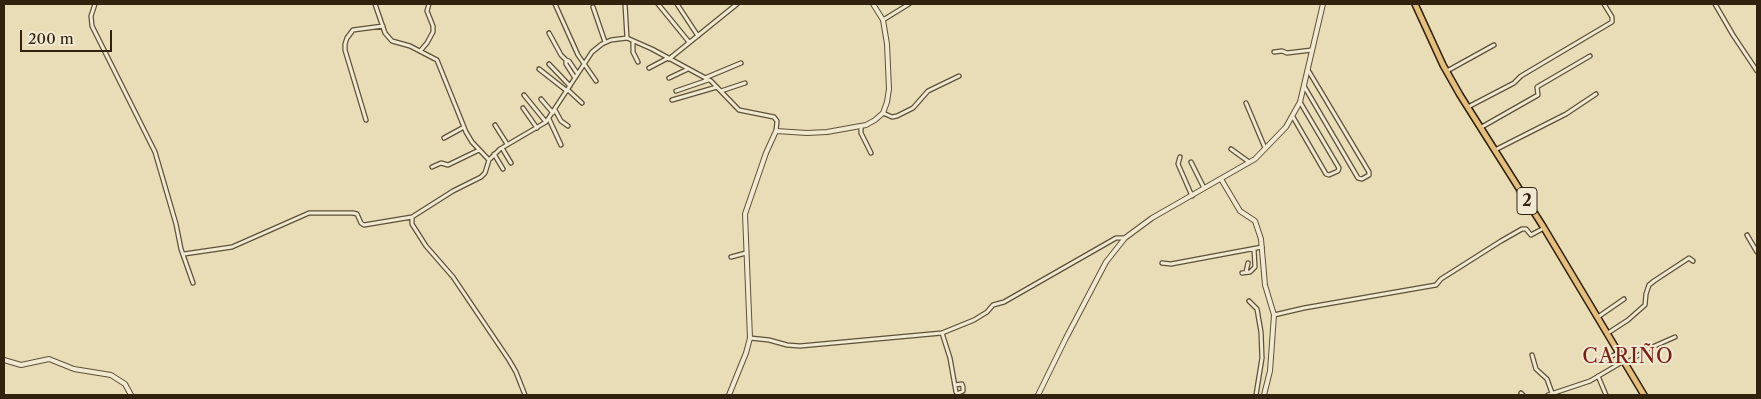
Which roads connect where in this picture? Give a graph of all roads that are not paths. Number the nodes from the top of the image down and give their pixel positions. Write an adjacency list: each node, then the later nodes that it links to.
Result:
1 (95, 4): 104 (street)
2 (375, 4): 19 (street)
3 (429, 4): 27 (street)
4 (556, 4): 33 (street)
5 (625, 4): 22 (street)
6 (658, 4): 25 (street)
7 (677, 4): 21 (street)
8 (729, 4): 17 (street)
9 (737, 4): 17 (street)
10 (873, 4): 18 (street)
11 (909, 4): 18 (street)
12 (1323, 4): 28 (street)
13 (1415, 4): 41 (highway, 2)
14 (1604, 4): 62 (street)
15 (1715, 4): 42 (street)
16 (593, 7): 24 (street)
17 (732, 8): 21 (street)
18 (883, 20): 65 (street)
19 (383, 26): 27 (street); 67 (street)
20 (549, 34): 32 (street)
21 (698, 36): 25 (street)
22 (627, 38): 23 (street); 24 (street)
23 (633, 41): 31 (street); 34 (street)
24 (605, 42): 33 (street)
25 (689, 43): 31 (street)
26 (1494, 45): 41 (street)
27 (421, 50): 72 (street)
28 (1312, 50): 29 (street); 40 (street)
29 (1274, 52)
30 (1590, 56): 74 (street)
31 (668, 58): 37 (street); 39 (street)
32 (566, 60): 43 (street); 45 (street)
33 (584, 62): 43 (street); 48 (street)
34 (638, 62)
35 (741, 62): 47 (street)
36 (549, 64): 52 (street)
37 (650, 68)
38 (539, 69): 52 (street)
39 (688, 69): 46 (street); 47 (street)
40 (1308, 70): 50 (street); 50 (street)
41 (1447, 71): 62 (highway, 2)
42 (1757, 71)
43 (578, 74): 45 (street)
44 (959, 76): 65 (street)
45 (575, 78): 52 (street)
46 (669, 78)
47 (706, 79): 51 (street); 53 (street)
48 (596, 81)
49 (745, 83): 54 (street)
50 (1304, 86): 59 (street)
51 (717, 87): 54 (street); 58 (street)
52 (568, 89): 60 (street); 64 (street)
53 (676, 91)
54 (721, 91): 75 (street)
55 (1596, 94): 83 (street)
56 (524, 95): 68 (street)
57 (541, 99): 64 (street)
58 (672, 100)
59 (1300, 102): 66 (street); 66 (street)
60 (582, 104)
61 (1246, 104): 81 (street)
62 (1468, 107): 74 (highway, 2)
63 (523, 108): 73 (street)
64 (554, 111): 68 (street); 70 (street)
65 (883, 113): 71 (street)
66 (1293, 117): 81 (street)
67 (366, 120)
68 (547, 120): 73 (street); 78 (street)
69 (495, 125): 77 (street)
70 (568, 126)
71 (861, 126): 75 (street); 85 (street)
72 (464, 127): 76 (street); 82 (street)
73 (537, 128): 77 (street)
74 (1480, 128): 83 (highway, 2)
75 (776, 131): 103 (street)
76 (444, 138)
77 (508, 144): 79 (street)
78 (561, 145)
79 (502, 148): 84 (street); 89 (street)
80 (1230, 149): 90 (street)
81 (1266, 149): 90 (street)
82 (479, 150): 87 (street); 91 (street)
83 (1495, 150): 97 (highway, 2)
84 (494, 154): 87 (street); 92 (street)
85 (871, 154)
86 (1180, 157): 95 (street)
87 (489, 160): 96 (street)
88 (1191, 162): 94 (street)
89 (511, 163)
90 (1250, 163): 93 (street)
91 (432, 167)
92 (503, 169)
93 (1221, 179): 94 (street); 100 (street)
94 (1205, 189): 95 (street)
95 (1192, 196): 99 (street)
96 (412, 217): 104 (street); 130 (street)
97 (1544, 228): 112 (street); 113 (highway, 2)
98 (1747, 235): 102 (street)
99 (1125, 238): 114 (street); 132 (street)
100 (1262, 247): 101 (street); 112 (street)
101 (1254, 249): 107 (street); 108 (street)
102 (1757, 252)
103 (746, 253): 105 (street); 117 (street)
104 (184, 254): 109 (street)
105 (732, 257)
106 (1693, 261): 115 (street)
107 (1162, 263)
108 (1248, 264)
109 (193, 283)
110 (1624, 299): 113 (street)
111 (1249, 301): 120 (street)
112 (1274, 315): 121 (street)
113 (1598, 317): 115 (highway, 2)
114 (942, 333): 117 (street); 126 (street)
115 (1608, 333): 118 (highway, 2)
116 (1675, 337): 124 (street)
117 (750, 338): 131 (street)
118 (1620, 352): 123 (street); 124 (highway, 2)
119 (1532, 355): 127 (street)
120 (1262, 358): 121 (street); 133 (street)
121 (1270, 358): 134 (street)
122 (4, 360): 129 (street)
123 (1600, 362)
124 (1625, 362): 125 (street); 137 (highway, 2)
125 (1598, 376): 127 (street); 136 (street)
126 (955, 385): 128 (street); 128 (street)
127 (1552, 393): 135 (street)
128 (957, 394)
129 (131, 395)
130 (525, 395)
131 (729, 395)
132 (1038, 395)
133 (1256, 395)
134 (1264, 395)
135 (1548, 395)
136 (1606, 395)
137 (1644, 395)

